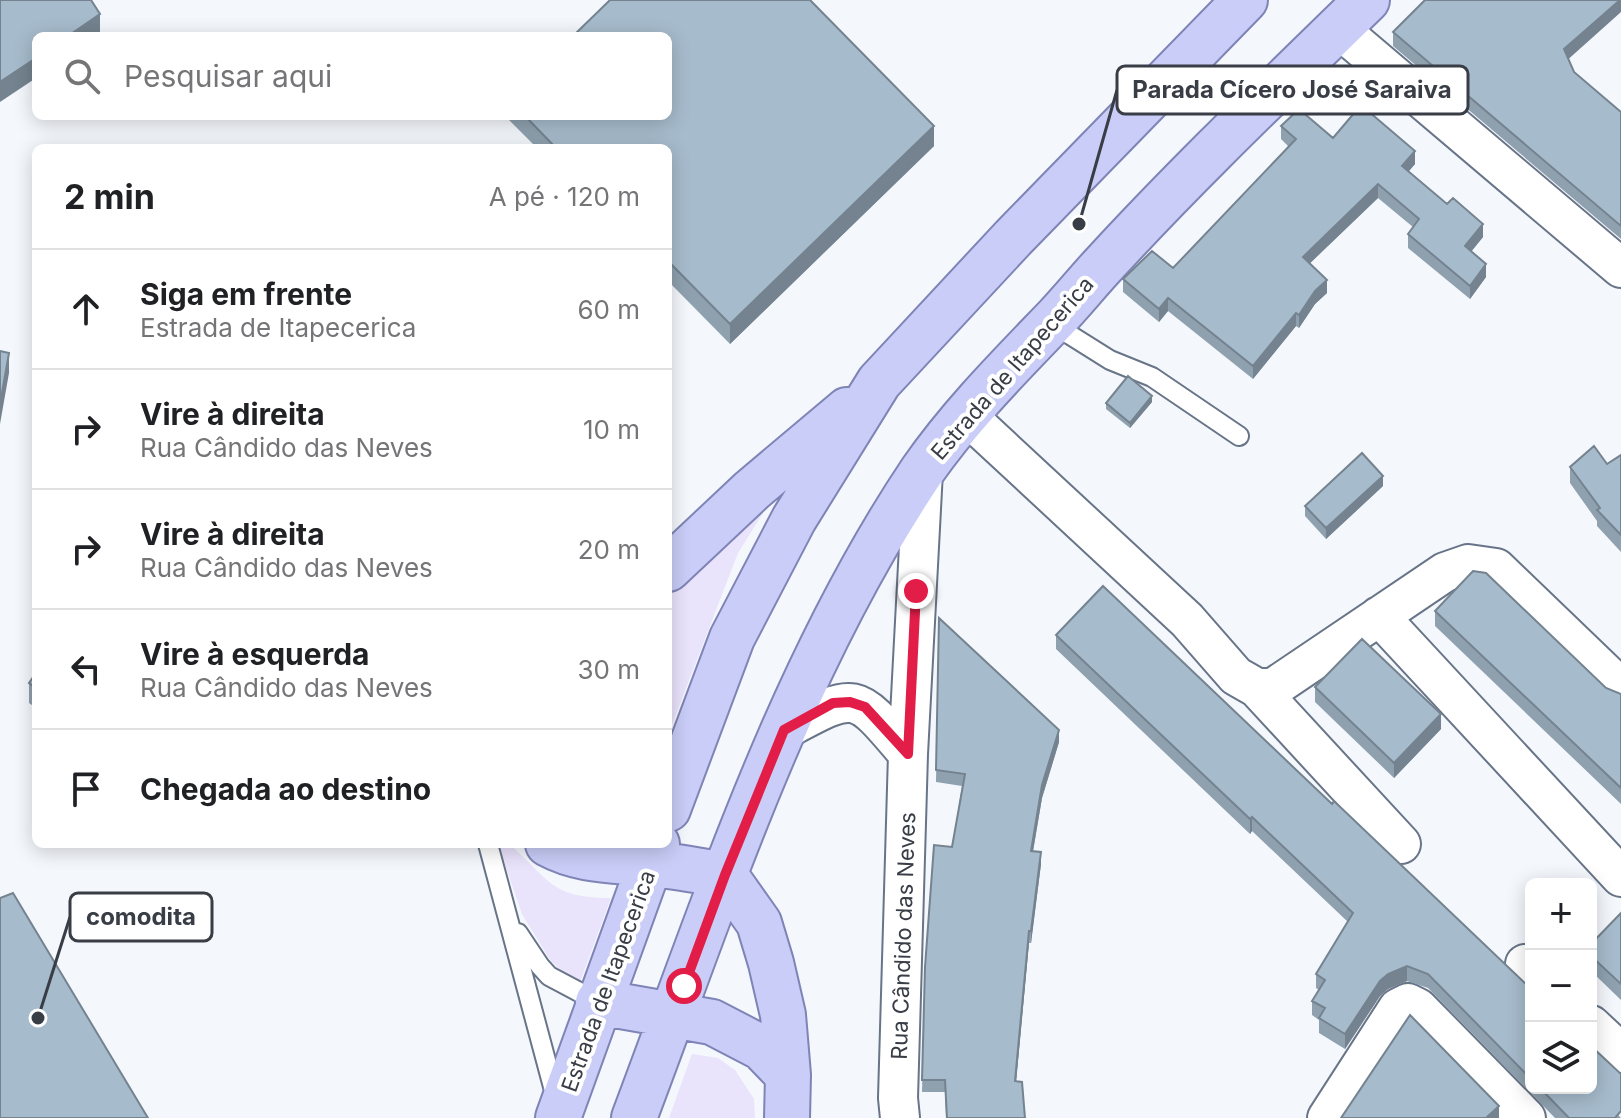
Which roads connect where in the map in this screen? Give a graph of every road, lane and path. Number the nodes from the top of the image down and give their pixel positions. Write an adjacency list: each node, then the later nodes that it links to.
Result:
1 (1245, 0): 5 (main road)
2 (1352, 14): 3 (street); 4 (main road, Estrada de Itapecerica)
3 (1621, 268)
4 (1051, 323): 6 (main road, Estrada de Itapecerica); 7 (lane)
5 (879, 382): 9 (main road); 15 (main road)
6 (965, 414): 8 (main road, Estrada de Itapecerica); 11 (street)
7 (1239, 436)
8 (923, 471): 13 (main road, Estrada de Itapecerica); 14 (street, Rua Cândido das Neves)
9 (672, 565)
10 (1379, 616): 11 (street); 12 (street); 21 (street)
11 (1257, 688): 16 (street)
12 (1621, 688)
13 (784, 730): 14 (street); 20 (main road, Estrada de Itapecerica)
14 (908, 754): 31 (street, Rua Cândido das Neves)
15 (672, 798)
16 (1401, 844)
17 (489, 848): 22 (lane)
18 (557, 848): 19 (main road)
19 (653, 854): 20 (main road); 23 (main road, Estrada de Itapecerica)
20 (725, 875): 24 (main road, Estrada de Itapecerica); 27 (main road)
21 (1621, 877)
22 (511, 922): 23 (lane); 28 (lane)
23 (598, 1002): 24 (main road); 28 (main road, Estrada de Itapecerica)
24 (673, 1016): 27 (main road); 29 (main road, Estrada de Itapecerica)
25 (1597, 1031): 26 (street)
26 (1621, 1053)
27 (788, 1075): 30 (main road)
28 (559, 1115)
29 (634, 1118)
30 (787, 1118)
31 (900, 1118)
32 (1327, 1118): 33 (street)
33 (1526, 1118)

